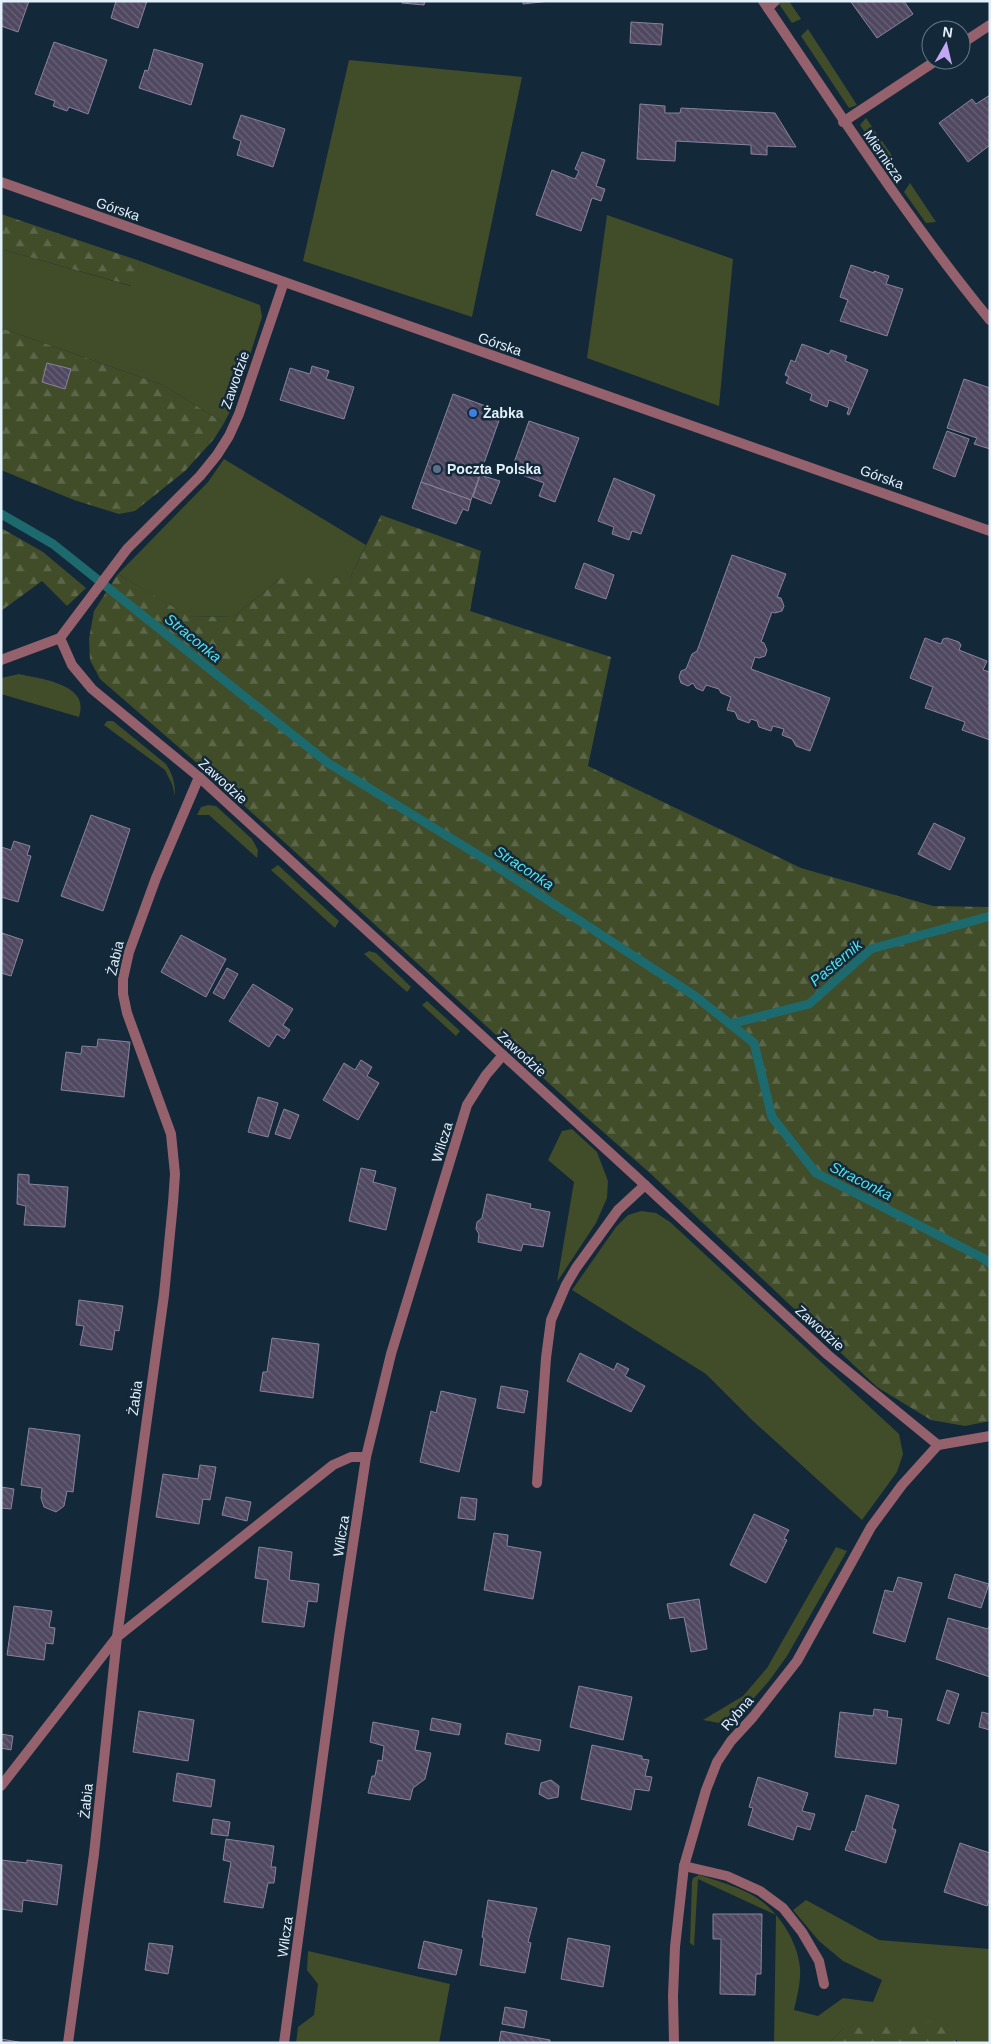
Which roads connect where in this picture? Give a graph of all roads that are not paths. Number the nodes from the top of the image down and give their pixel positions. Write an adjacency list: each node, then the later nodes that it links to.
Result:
1 (769, 3): 5 (street, Miernicza)
2 (990, 26): 3 (street)
3 (971, 38)
4 (922, 70): 5 (street)
5 (844, 122): 8 (street, Miernicza)
6 (1, 182): 7 (street, Górska)
7 (284, 282): 9 (street, Górska); 10 (street, Zawodzie)
8 (990, 320)
9 (990, 530)
10 (60, 638): 11 (street); 12 (street, Zawodzie)
11 (1, 660)
12 (200, 777): 13 (street, Zawodzie); 19 (street, Żabia)
13 (503, 1054): 14 (street, Zawodzie); 17 (street, Wilcza)
14 (645, 1185): 16 (street, Zawodzie); 18 (street)
15 (990, 1436): 16 (street)
16 (938, 1445): 21 (street, Rybna)
17 (366, 1457): 19 (street); 24 (street, Wilcza)
18 (537, 1483)
19 (117, 1637): 20 (street); 23 (street, Żabia)
20 (1, 1786)
21 (684, 1866): 22 (street); 25 (street, Rybna)
22 (824, 1984)
23 (68, 2043)
24 (284, 2043)
25 (673, 2043)

